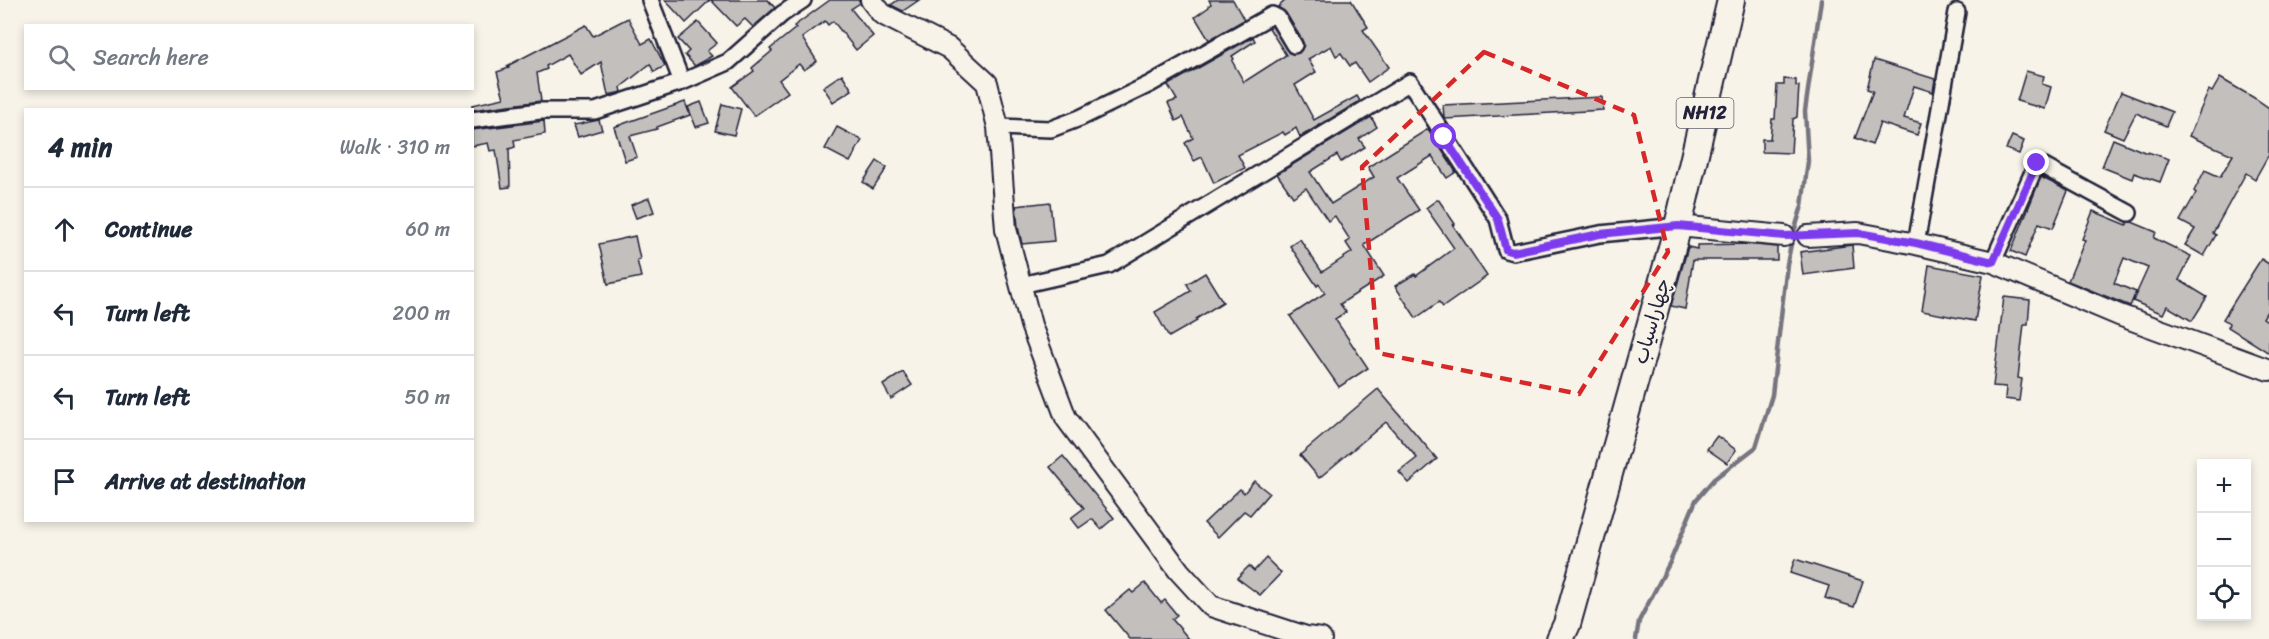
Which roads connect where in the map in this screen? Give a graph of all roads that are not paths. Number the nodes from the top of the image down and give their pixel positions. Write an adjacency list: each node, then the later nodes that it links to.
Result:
1 (650, 0): 7 (street)
2 (803, 0): 7 (street)
3 (871, 0): 9 (street)
4 (1731, 0): 11 (highway, چهاراسیاب / NH12)
5 (1957, 12): 14 (street)
6 (1294, 45): 9 (street)
7 (682, 82): 8 (street)
8 (474, 120)
9 (998, 128): 16 (street)
10 (2129, 213): 15 (street)
11 (1678, 226): 12 (street); 16 (street); 19 (highway, چهاراسیاب / NH12)
12 (1784, 236): 13 (street)
13 (1808, 236): 14 (street)
14 (1916, 243): 15 (street)
15 (1993, 262): 17 (street)
16 (1021, 285): 18 (street)
17 (2267, 366)
18 (1321, 639)
19 (1560, 639)

